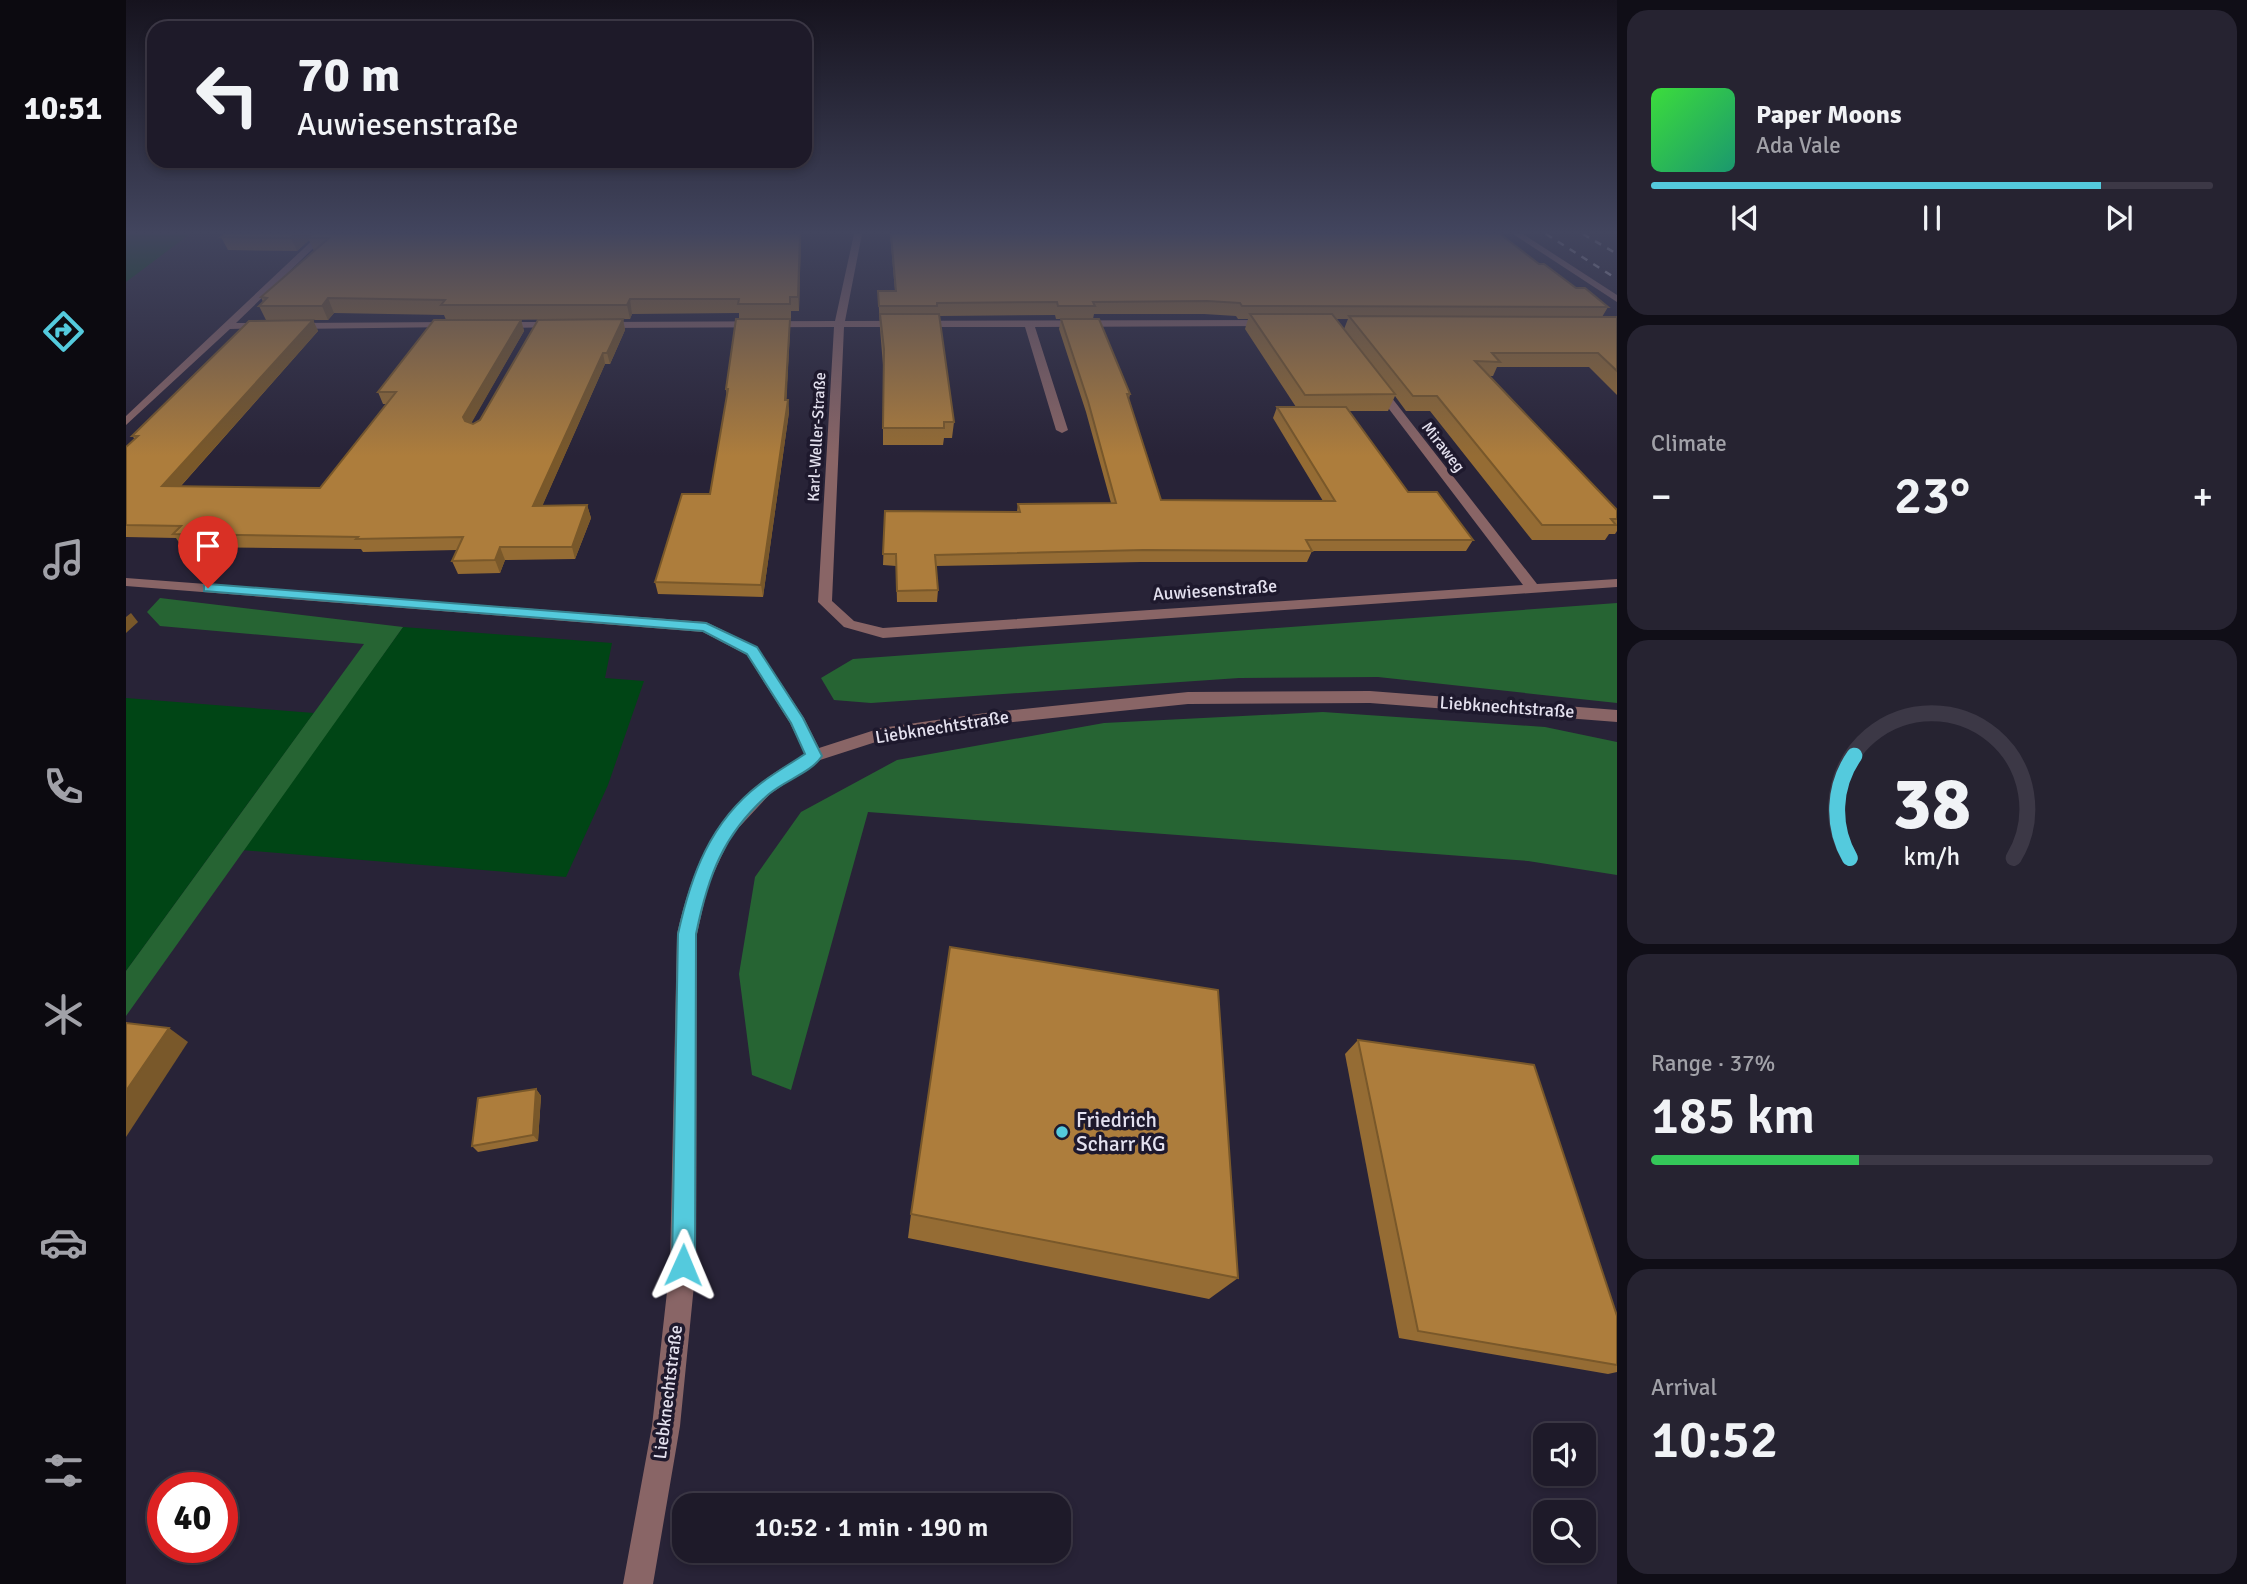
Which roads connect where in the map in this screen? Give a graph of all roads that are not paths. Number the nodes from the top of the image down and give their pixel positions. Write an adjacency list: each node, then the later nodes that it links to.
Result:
1 (247, 308): 11 (street)
2 (843, 308): 10 (street, Karl-Weller-Straße)
3 (1289, 323): 4 (street)
4 (1029, 324): 10 (street); 15 (street)
5 (466, 325): 11 (street)
6 (494, 325): 7 (street)
7 (536, 325): 8 (street); 12 (street)
8 (564, 325)
9 (591, 325): 10 (street)
10 (839, 325): 19 (street, Karl-Weller-Straße)
11 (228, 326): 14 (street)
12 (529, 337)
13 (1368, 375): 18 (street, Miraweg)
14 (126, 422)
15 (1062, 430)
16 (126, 582): 21 (street)
17 (1617, 583): 18 (street, Auwiesenstraße)
18 (1533, 588): 19 (street, Auwiesenstraße)
19 (825, 602)
20 (1617, 716): 21 (street, Liebknechtstraße)
21 (814, 756): 22 (street, Liebknechtstraße)
22 (638, 1584)

